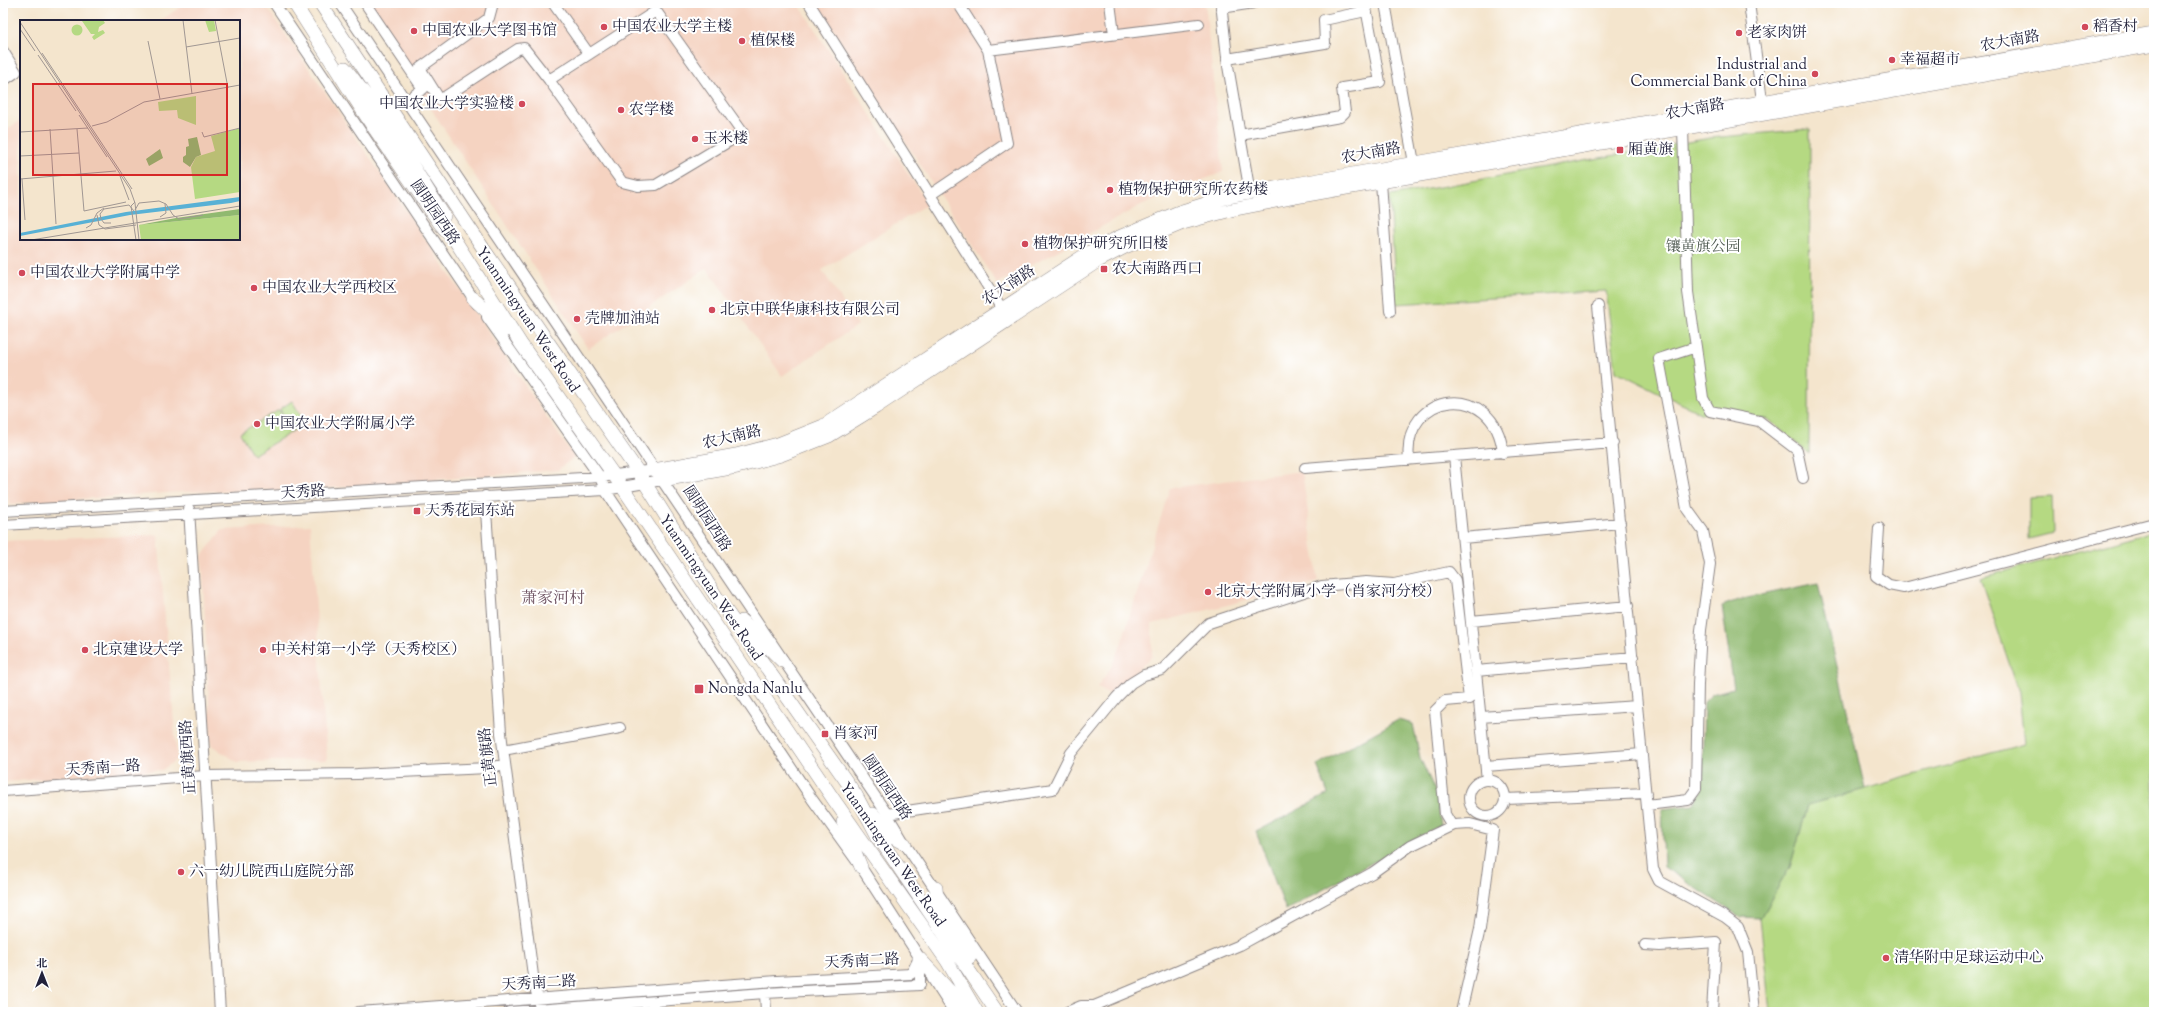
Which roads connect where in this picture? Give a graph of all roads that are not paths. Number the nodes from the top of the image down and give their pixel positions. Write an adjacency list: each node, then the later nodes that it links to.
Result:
1 (274, 3): 36 (street, 圆明园西路)
2 (294, 3): 40 (main road, Yuanmingyuan West Road)
3 (320, 3): 48 (main road, Yuanmingyuan West Road)
4 (340, 3): 28 (street)
5 (365, 3): 27 (street)
6 (494, 3): 27 (street)
7 (552, 3): 23 (street)
8 (809, 3): 35 (street)
9 (958, 3): 21 (street)
10 (1110, 3): 19 (street)
11 (1254, 3): 14 (street)
12 (1385, 3): 32 (street)
13 (1749, 3): 29 (street)
14 (1221, 6): 24 (street)
15 (653, 7): 23 (street); 25 (street)
16 (1366, 7): 24 (street); 31 (street)
17 (1198, 24): 19 (street)
18 (2154, 33): 29 (main road, 农大南路)
19 (1114, 34): 21 (street)
20 (2154, 45): 29 (main road, 农大南路)
21 (988, 50): 35 (street)
22 (3, 52): 26 (street)
23 (589, 54): 25 (street)
24 (1227, 59): 31 (street)
25 (549, 80): 27 (street)
26 (3, 81)
27 (426, 86): 28 (street)
28 (406, 101): 47 (street)
29 (1763, 108): 30 (main road, 农大南路); 32 (main road, 农大南路)
30 (1683, 128): 33 (main road, 农大南路); 41 (street)
31 (1240, 134): 34 (street)
32 (1414, 163): 34 (main road, 农大南路)
33 (1381, 182): 39 (street); 52 (main road, 农大南路)
34 (1250, 193): 38 (main road, 农大南路)
35 (930, 195): 38 (street)
36 (473, 298): 40 (main road); 50 (street, 圆明园西路)
37 (1598, 306): 42 (street)
38 (1002, 309): 47 (main road, 农大南路)
39 (1390, 311)
40 (521, 344): 49 (main road, Yuanmingyuan West Road)
41 (1696, 347): 51 (street); 85 (street)
42 (1613, 443): 43 (street); 60 (street)
43 (1503, 452): 44 (street); 45 (street)
44 (1454, 456): 45 (street); 64 (street)
45 (1409, 460): 46 (street)
46 (1305, 468)
47 (654, 470): 48 (street, 天秀路); 52 (street, 圆明园西路)
48 (638, 472): 49 (street, 天秀路); 53 (main road, Yuanmingyuan West Road)
49 (615, 475): 50 (street, 天秀路); 54 (main road, Yuanmingyuan West Road)
50 (600, 477): 55 (street, 圆明园西路); 57 (street, 天秀路)
51 (1803, 478)
52 (662, 480): 53 (street, 天秀路); 69 (street, 圆明园西路)
53 (645, 484): 54 (street, 天秀路); 65 (main road, Yuanmingyuan West Road)
54 (623, 488): 55 (street, 天秀路); 84 (main road, Yuanmingyuan West Road)
55 (605, 490): 56 (street, 天秀路); 91 (street)
56 (485, 496): 59 (street, 天秀路); 74 (street, 正黄旗路)
57 (188, 501): 58 (street, 天秀路); 59 (street, 正黄旗西路)
58 (3, 511)
59 (189, 515): 62 (street, 天秀路); 78 (street, 正黄旗西路)
60 (1620, 523): 64 (street); 66 (street)
61 (2154, 523): 63 (street)
62 (3, 525)
63 (1879, 528)
64 (1462, 538): 67 (street)
65 (716, 596): 69 (main road); 82 (main road, Yuanmingyuan West Road)
66 (1628, 606): 67 (street); 68 (street)
67 (1471, 621): 70 (street)
68 (1633, 656): 70 (street); 71 (street)
69 (782, 661): 86 (street, 圆明园西路)
70 (1476, 671): 72 (street)
71 (1637, 706): 72 (street); 75 (street)
72 (1481, 717): 77 (street)
73 (620, 728): 74 (street)
74 (503, 750): 76 (street, 正黄旗路)
75 (1642, 754): 77 (street); 81 (street)
76 (505, 764): 78 (street, 天秀南一路); 97 (street, 正黄旗路)
77 (1486, 766): 79 (street)
78 (206, 776): 80 (street, 天秀南一路); 99 (street, 正黄旗西路)
79 (1487, 780): 83 (street); 87 (street)
80 (3, 791)
81 (1646, 793): 83 (street); 85 (street)
82 (856, 794): 90 (main road); 95 (main road, Yuanmingyuan West Road)
83 (1505, 799): 87 (street)
84 (834, 800): 91 (main road); 105 (main road, Yuanmingyuan West Road)
85 (1647, 805): 111 (street)
86 (887, 814): 88 (street); 90 (street, 圆明园西路)
87 (1491, 816): 89 (street)
88 (1452, 826): 89 (street); 108 (street)
89 (1493, 830): 109 (street)
90 (905, 844): 92 (street, 圆明园西路)
91 (861, 867): 94 (street)
92 (936, 888): 95 (main road); 107 (street, 圆明园西路)
93 (1645, 945): 110 (street)
94 (920, 958): 96 (street, 天秀南二路); 97 (street, 天秀南二路); 103 (street); 104 (main road)
95 (980, 986): 106 (main road, Yuanmingyuan West Road)
96 (765, 993): 98 (street, 天秀南二路); 102 (street)
97 (538, 999): 98 (street, 正黄旗路); 100 (street, 天秀南二路)
98 (541, 1011): 101 (street, 天秀南二路)
99 (220, 1012)
100 (359, 1012)
101 (508, 1012)
102 (766, 1012)
103 (954, 1012)
104 (966, 1012)
105 (977, 1012)
106 (997, 1012)
107 (1018, 1012)
108 (1067, 1012)
109 (1461, 1012)
110 (1712, 1012)
111 (1754, 1012)

